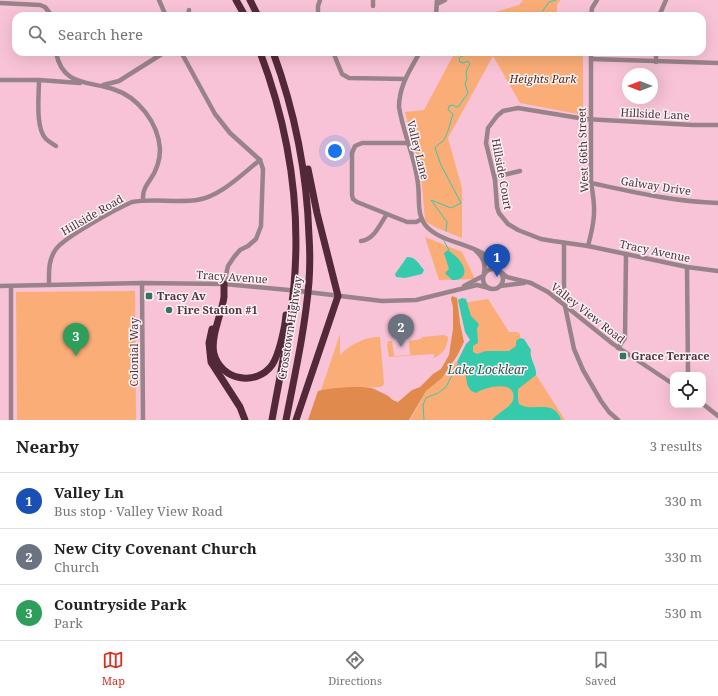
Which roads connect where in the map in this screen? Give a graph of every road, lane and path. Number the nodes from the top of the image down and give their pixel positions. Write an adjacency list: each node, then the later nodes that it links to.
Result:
1 (160, 0): 13 (street)
2 (236, 0): 14 (highway)
3 (250, 0): 15 (highway)
4 (320, 0): 16 (street)
5 (373, 0): 11 (street)
6 (445, 0): 9 (street)
7 (597, 0): 18 (street)
8 (666, 0): 19 (street)
9 (437, 2): 17 (street)
10 (0, 3): 12 (street)
11 (373, 6)
12 (50, 12)
13 (164, 12)
14 (243, 12)
15 (256, 12)
16 (318, 12)
17 (436, 12)
18 (592, 12)
19 (661, 12)
20 (57, 56): 34 (street)
21 (159, 56): 34 (street)
22 (183, 56): 40 (street)
23 (261, 56): 52 (highway, Crosstown Highway)
24 (274, 56): 35 (highway, Crosstown Highway)
25 (335, 56): 31 (street)
26 (418, 56): 31 (street, Valley Lane)
27 (656, 56): 29 (street)
28 (591, 59): 29 (street); 36 (street, West 66th Street)
29 (656, 62): 30 (street)
30 (718, 63)
31 (405, 78): 38 (street, Valley Lane)
32 (0, 80): 33 (street)
33 (39, 80): 34 (street); 39 (street)
34 (93, 84): 44 (street)
35 (293, 115): 67 (highway); 79 (highway, Crosstown Highway)
36 (591, 120): 37 (street, Hillside Lane); 42 (street, Hillside Court); 43 (street, West 66th Street)
37 (718, 125)
38 (408, 143): 46 (street); 47 (street, Valley Lane)
39 (56, 146)
40 (260, 160): 44 (street, Hillside Road); 60 (street)
41 (520, 171): 42 (street)
42 (495, 177): 49 (street, Hillside Court)
43 (591, 183): 45 (street, Galway Drive); 50 (street, West 66th Street)
44 (143, 200): 61 (street, Hillside Road)
45 (718, 203)
46 (387, 214): 47 (street); 48 (street)
47 (422, 220): 51 (street)
48 (361, 241)
49 (564, 242): 50 (street, Hillside Court); 68 (street)
50 (588, 246): 53 (street, Tracy Avenue)
51 (473, 249): 55 (street); 57 (street)
52 (295, 250): 60 (highway); 78 (highway, Crosstown Highway)
53 (626, 254): 54 (street, Tracy Avenue); 70 (street)
54 (687, 267): 56 (street, Tracy Avenue); 71 (street)
55 (500, 271): 57 (street); 59 (street, Valley View Road); 64 (street)
56 (718, 271)
57 (484, 275): 65 (street); 66 (street, Tracy Avenue)
58 (142, 283): 60 (street, Tracy Avenue); 61 (street, Tracy Avenue); 76 (street, Colonial Way)
59 (531, 283): 64 (street); 68 (street, Valley View Road)
60 (224, 284): 67 (street, Tracy Avenue); 77 (highway)
61 (49, 285): 63 (street, Tracy Avenue)
62 (0, 286): 63 (street, Tracy Avenue)
63 (11, 286): 75 (street)
64 (500, 286): 65 (street)
65 (489, 288): 66 (street, Tracy Avenue)
66 (460, 289): 67 (street, Tracy Avenue)
67 (338, 296): 80 (highway)
68 (558, 300): 69 (street, Valley View Road)
69 (565, 306): 70 (street, Valley View Road); 81 (street)
70 (618, 348): 72 (street, Valley View Road)
71 (688, 372)
72 (670, 382)
73 (706, 406): 74 (street)
74 (718, 416)
75 (11, 420)
76 (143, 420)
77 (245, 420)
78 (272, 420)
79 (286, 420)
80 (296, 420)
81 (618, 420)

